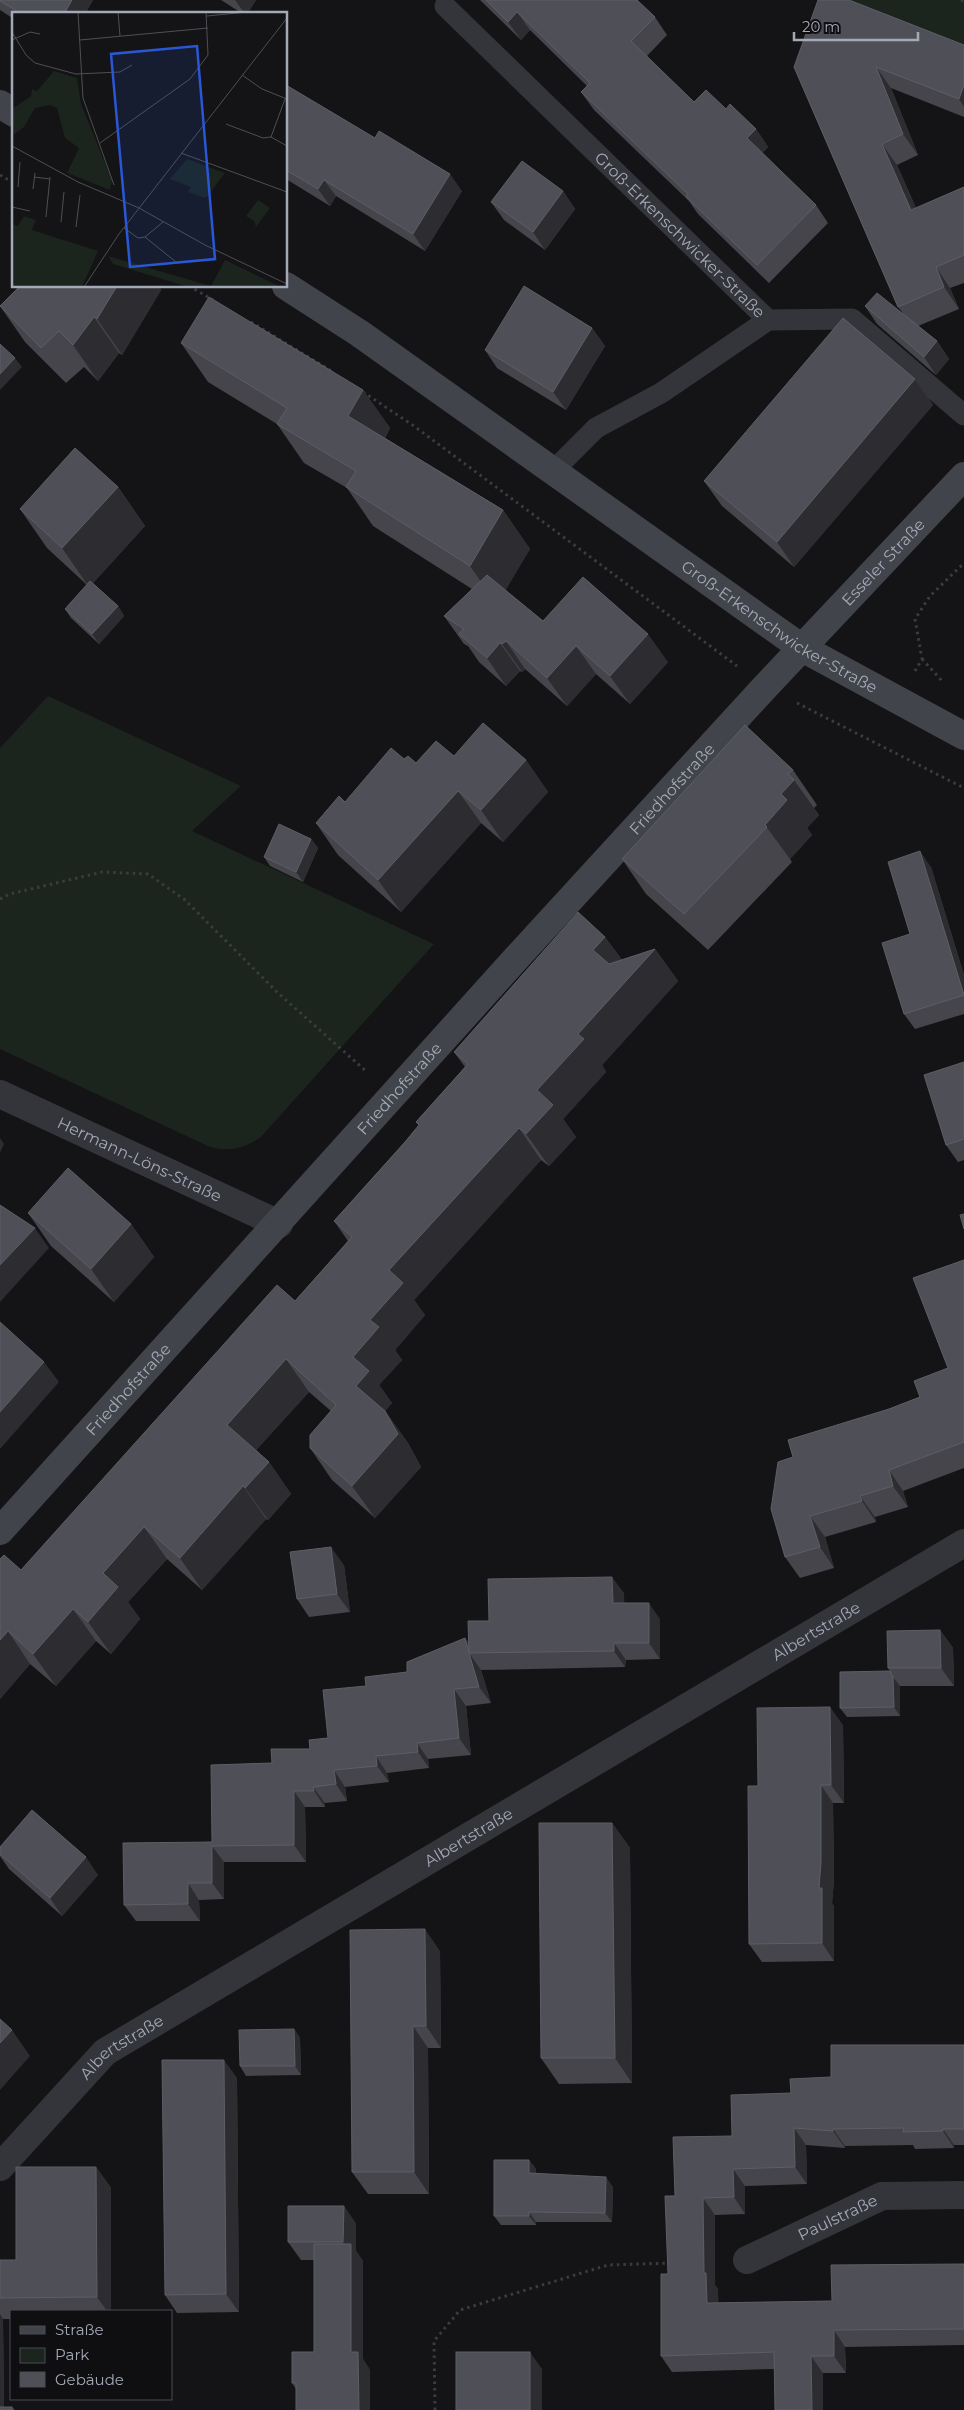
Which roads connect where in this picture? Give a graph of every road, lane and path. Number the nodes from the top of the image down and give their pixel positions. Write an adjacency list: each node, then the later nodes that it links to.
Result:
1 (445, 6): 10 (lane, Groß-Erkenschwicker-Straße)
2 (0, 104): 3 (main road)
3 (12, 112)
4 (0, 175): 5 (path)
5 (12, 182)
6 (288, 287): 14 (main road, Groß-Erkenschwicker-Straße)
7 (192, 288): 8 (path)
8 (214, 301)
9 (247, 320): 11 (path)
10 (768, 320): 13 (lane); 14 (lane, Groß-Erkenschwicker-Straße)
11 (337, 374)
12 (360, 390): 20 (path)
13 (964, 415)
14 (553, 471): 17 (main road, Groß-Erkenschwicker-Straße)
15 (964, 476): 17 (main road, Esseler Straße)
16 (964, 563): 18 (path)
17 (802, 648): 20 (main road, Friedhofstraße); 21 (main road, Groß-Erkenschwicker-Straße)
18 (922, 659): 19 (path); 21 (path)
19 (948, 686)
20 (765, 687): 23 (path); 26 (main road, Friedhofstraße)
21 (897, 700): 22 (main road, Groß-Erkenschwicker-Straße)
22 (964, 736)
23 (964, 788)
24 (0, 899): 26 (path)
25 (0, 1094): 27 (street, Hermann-Löns-Straße)
26 (394, 1095): 27 (main road, Friedhofstraße)
27 (279, 1224): 28 (main road, Friedhofstraße)
28 (0, 1531)
29 (964, 1544): 30 (street, Albertstraße)
30 (0, 2167)
31 (964, 2195): 32 (street, Paulstraße)
32 (746, 2260)
33 (677, 2262): 34 (path)
34 (434, 2410)

